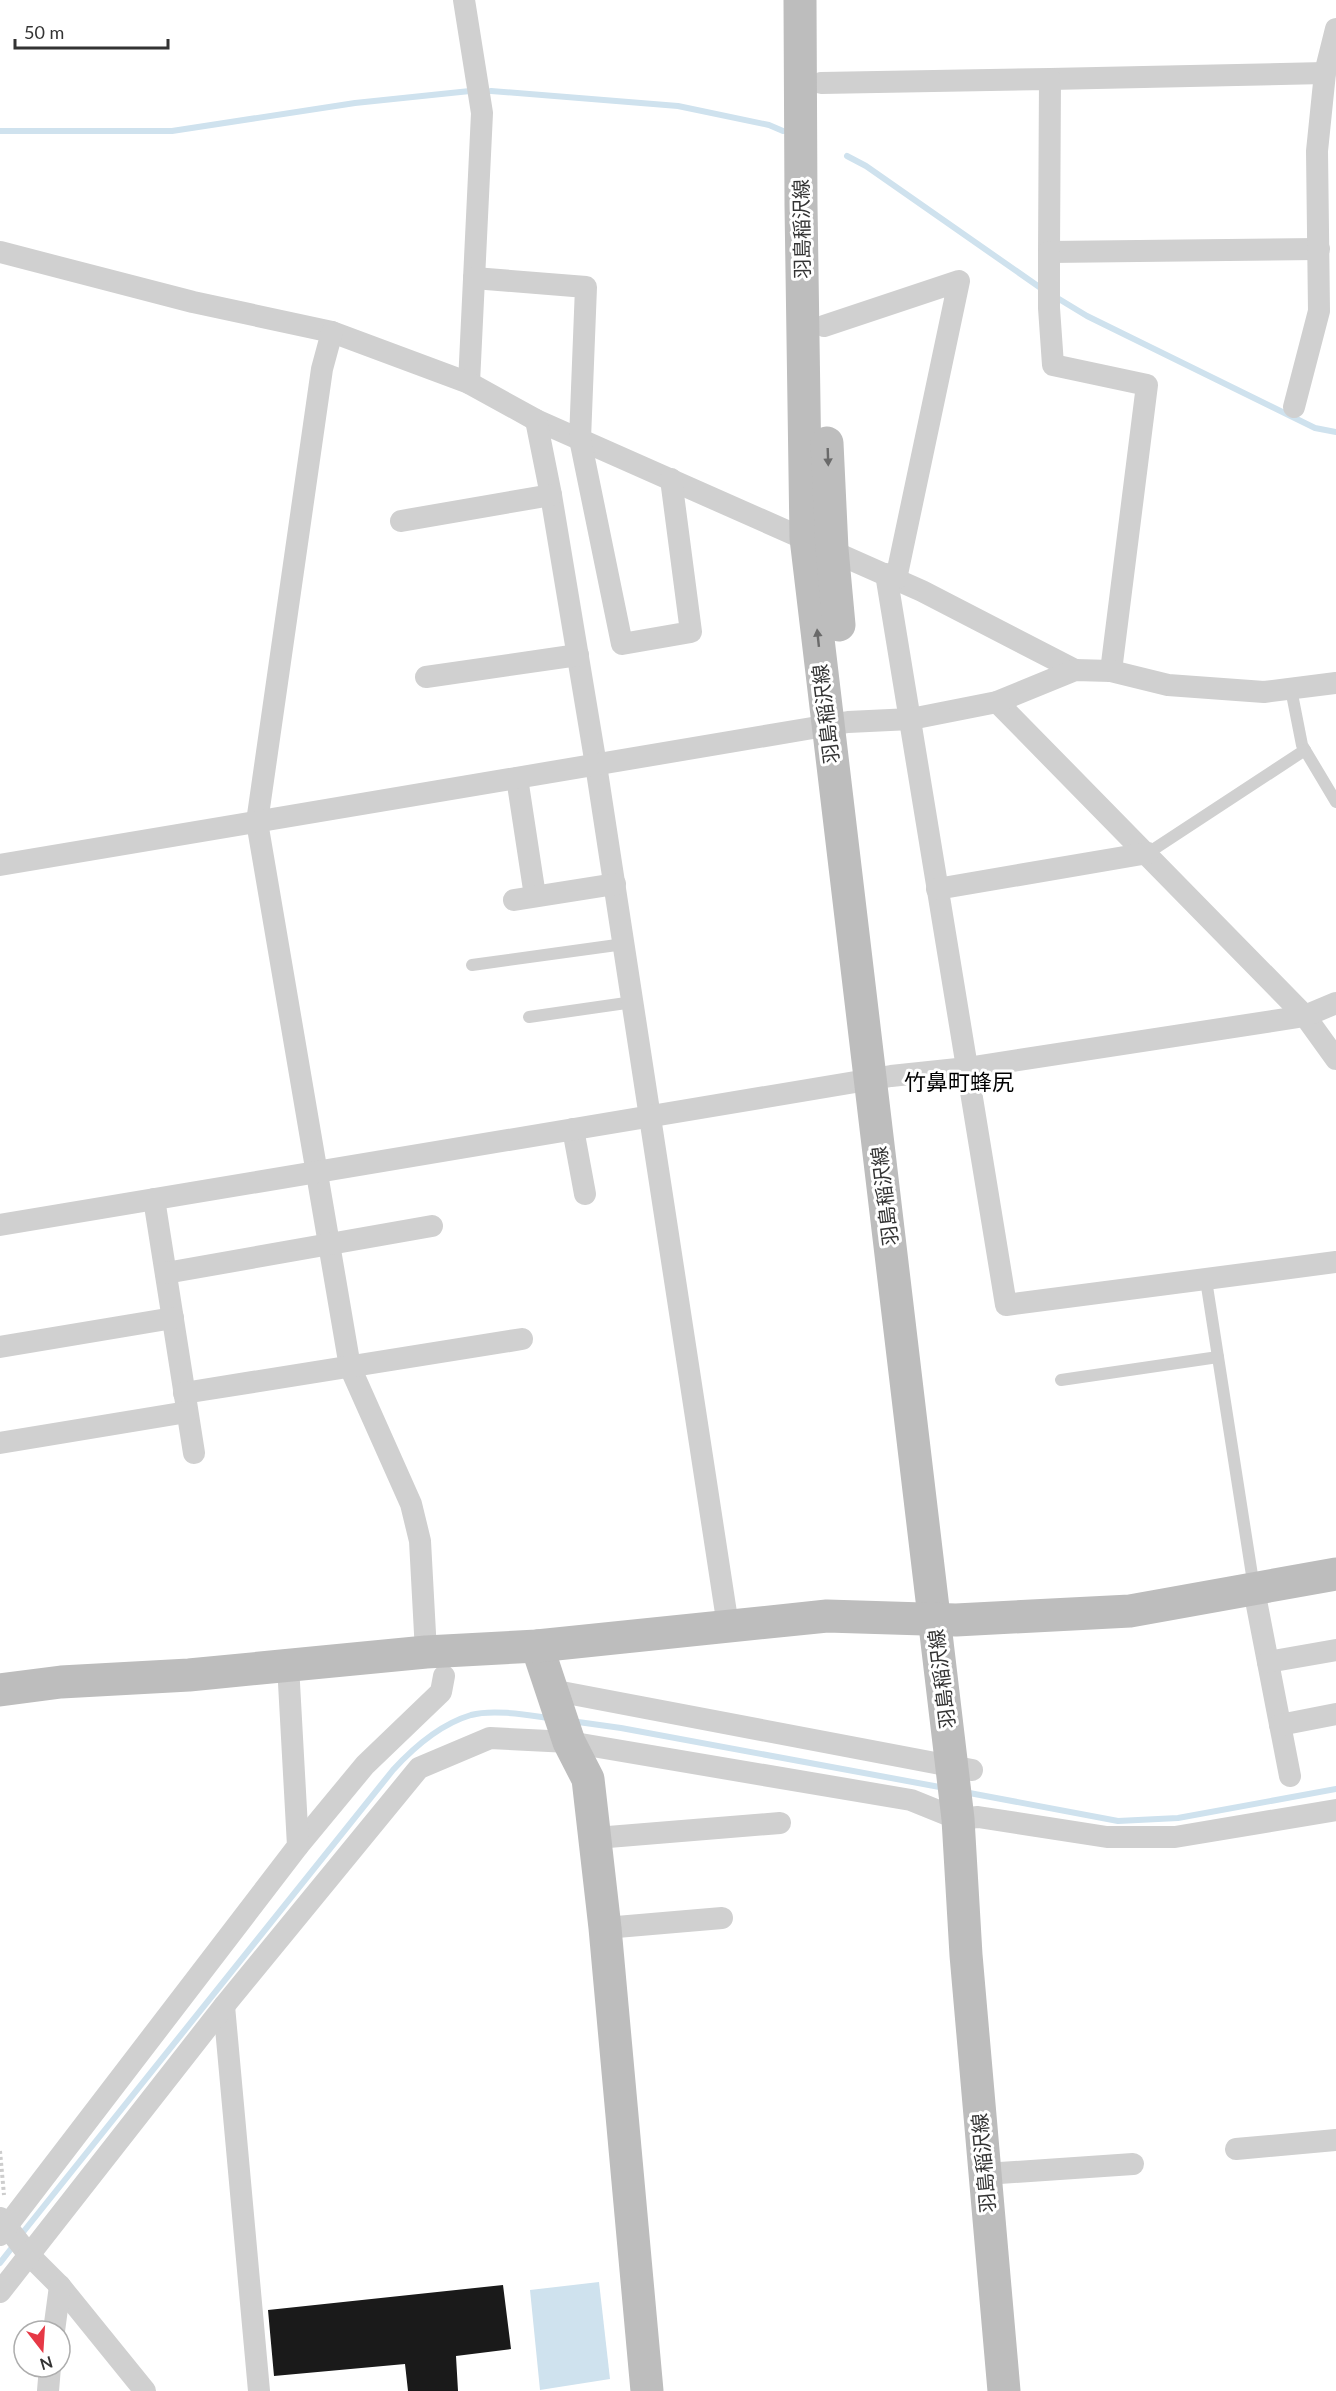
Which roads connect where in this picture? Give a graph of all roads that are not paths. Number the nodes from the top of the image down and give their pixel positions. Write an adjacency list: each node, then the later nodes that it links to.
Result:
1 (464, 0): 11 (street)
2 (800, 0): 21 (main road, 羽島稲沢線)
3 (821, 0): 7 (main road, 羽島稲沢線)
4 (1336, 29): 5 (street)
5 (1325, 73): 6 (street); 8 (street)
6 (1050, 79): 7 (street); 10 (street)
7 (821, 83): 12 (main road, 羽島稲沢線)
8 (1319, 249): 10 (street); 15 (street)
9 (1, 252): 13 (street)
10 (1049, 252): 25 (street)
11 (474, 278): 14 (street); 17 (street)
12 (824, 326): 21 (main road, 羽島稲沢線, one-way to 21); 22 (street)
13 (332, 332): 14 (street); 36 (street)
14 (469, 383): 16 (street)
15 (1294, 407)
16 (536, 420): 17 (street); 19 (street)
17 (580, 439): 18 (street); 18 (street)
18 (671, 479): 21 (street)
19 (551, 495): 20 (street); 23 (street)
20 (401, 521)
21 (819, 544): 22 (street); 31 (main road, 羽島稲沢線)
22 (891, 576): 24 (street); 30 (street)
23 (578, 655): 26 (street); 33 (street)
24 (1075, 670): 25 (street); 29 (street)
25 (1111, 671): 28 (street)
26 (426, 677)
27 (1336, 683): 28 (street)
28 (1291, 689): 32 (lane)
29 (997, 702): 30 (street); 37 (street)
30 (911, 719): 31 (street); 40 (street)
31 (837, 724): 33 (street); 49 (main road, 羽島稲沢線)
32 (1305, 750): 35 (lane); 37 (lane)
33 (596, 765): 34 (street); 39 (street)
34 (517, 778): 36 (street); 39 (street)
35 (1336, 802)
36 (257, 822): 38 (street); 52 (street)
37 (1148, 854): 40 (street); 45 (street)
38 (0, 865)
39 (615, 884): 41 (street)
40 (937, 889): 48 (street)
41 (624, 944): 42 (lane); 43 (street)
42 (472, 965)
43 (633, 1002): 46 (lane); 50 (street)
44 (1336, 1003): 45 (street)
45 (1305, 1016): 47 (street); 48 (street)
46 (529, 1017)
47 (1336, 1059)
48 (967, 1068): 49 (street); 60 (street)
49 (881, 1078): 50 (street); 72 (main road, 羽島稲沢線)
50 (651, 1117): 51 (street); 73 (street)
51 (573, 1130): 52 (street); 53 (street)
52 (319, 1172): 54 (street); 57 (street)
53 (585, 1194)
54 (154, 1199): 55 (street); 59 (street)
55 (0, 1225)
56 (432, 1226): 57 (street)
57 (329, 1244): 59 (street); 65 (street)
58 (1336, 1262): 60 (street)
59 (166, 1273): 61 (street)
60 (1206, 1280): 64 (lane)
61 (173, 1318): 63 (street); 67 (street)
62 (522, 1339): 65 (street)
63 (0, 1347)
64 (1218, 1357): 66 (lane); 71 (lane)
65 (350, 1366): 67 (street); 77 (street)
66 (1061, 1380)
67 (186, 1403): 68 (street); 69 (street)
68 (0, 1443)
69 (194, 1454)
70 (1336, 1574): 71 (main road)
71 (1254, 1590): 72 (main road); 76 (street)
72 (945, 1620): 73 (main road); 84 (main road, 羽島稲沢線)
73 (728, 1626): 74 (main road)
74 (537, 1646): 77 (main road); 81 (main road)
75 (1336, 1650): 76 (street)
76 (1268, 1662): 82 (street)
77 (435, 1664): 78 (main road); 88 (street)
78 (288, 1665): 79 (main road); 88 (street)
79 (0, 1690)
80 (1336, 1714): 82 (street)
81 (561, 1718): 84 (street); 84 (street); 87 (main road); 91 (street)
82 (1280, 1725): 83 (street)
83 (1290, 1776)
84 (965, 1793): 85 (street); 95 (main road, 羽島稲沢線)
85 (1336, 1809)
86 (780, 1823): 87 (street)
87 (596, 1838): 90 (main road)
88 (298, 1846): 96 (street)
89 (722, 1918): 90 (street)
90 (605, 1928): 102 (main road)
91 (224, 2006): 96 (street); 101 (street)
92 (1336, 2140): 93 (street)
93 (1236, 2149)
94 (1133, 2164): 95 (street)
95 (995, 2174): 103 (main road, 羽島稲沢線); 104 (main road, 羽島稲沢線)
96 (12, 2236): 97 (street); 98 (street)
97 (60, 2286): 99 (street); 100 (street)
98 (0, 2292)
99 (56, 2319)
100 (145, 2391)
101 (259, 2391)
102 (647, 2391)
103 (1004, 2391)
104 (1024, 2391)

